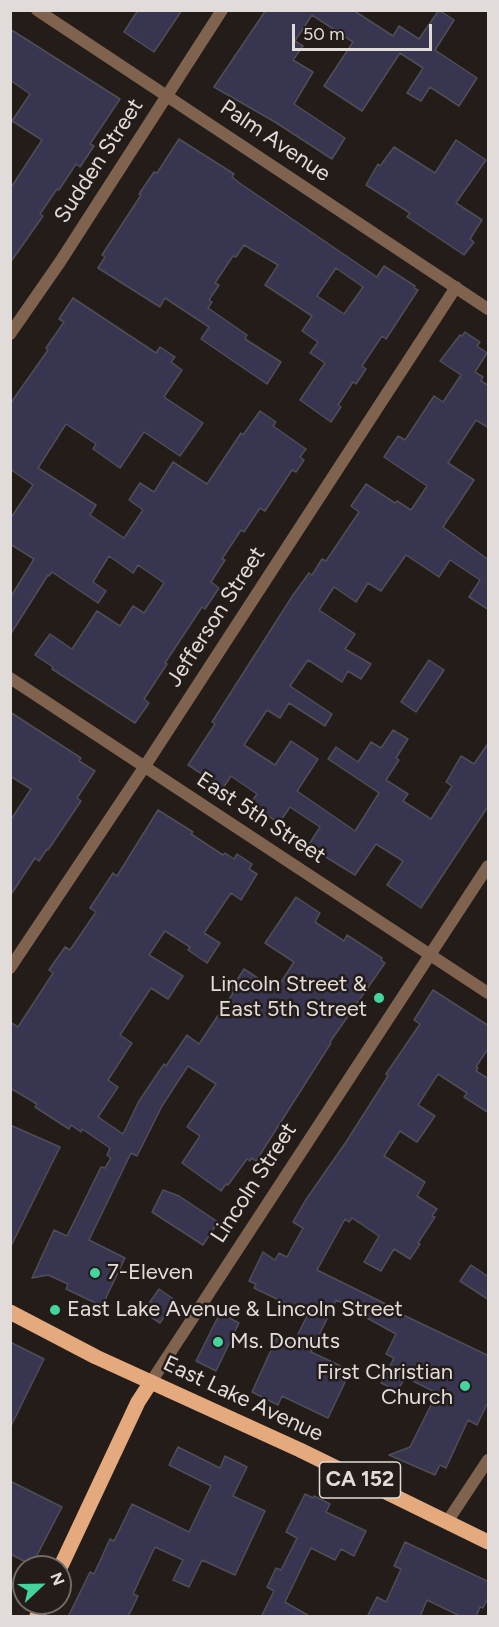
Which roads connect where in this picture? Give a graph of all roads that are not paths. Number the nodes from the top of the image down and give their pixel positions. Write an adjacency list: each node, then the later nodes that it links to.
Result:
1 (37, 10): 3 (street, Palm Avenue)
2 (222, 10): 3 (street, Sudden Street)
3 (167, 94): 4 (street, Palm Avenue); 6 (street, Sudden Street)
4 (456, 287): 5 (street, Palm Avenue); 8 (street, Jefferson Street)
5 (489, 309)
6 (10, 334)
7 (10, 678): 8 (street, East 5th Street)
8 (145, 766): 10 (street, East 5th Street); 11 (street, Jefferson Street)
9 (489, 866): 10 (street, Lincoln Street)
10 (430, 954): 12 (street, East 5th Street); 14 (street, Lincoln Street)
11 (10, 968)
12 (489, 993)
13 (10, 1312): 14 (main road, East Lake Avenue / CA 152)
14 (151, 1382): 16 (main road, East Lake Avenue / CA 152); 18 (main road, Lincoln Street)
15 (489, 1461): 16 (street)
16 (447, 1522): 17 (main road, East Lake Avenue / CA 152)
17 (489, 1542)
18 (66, 1555)

